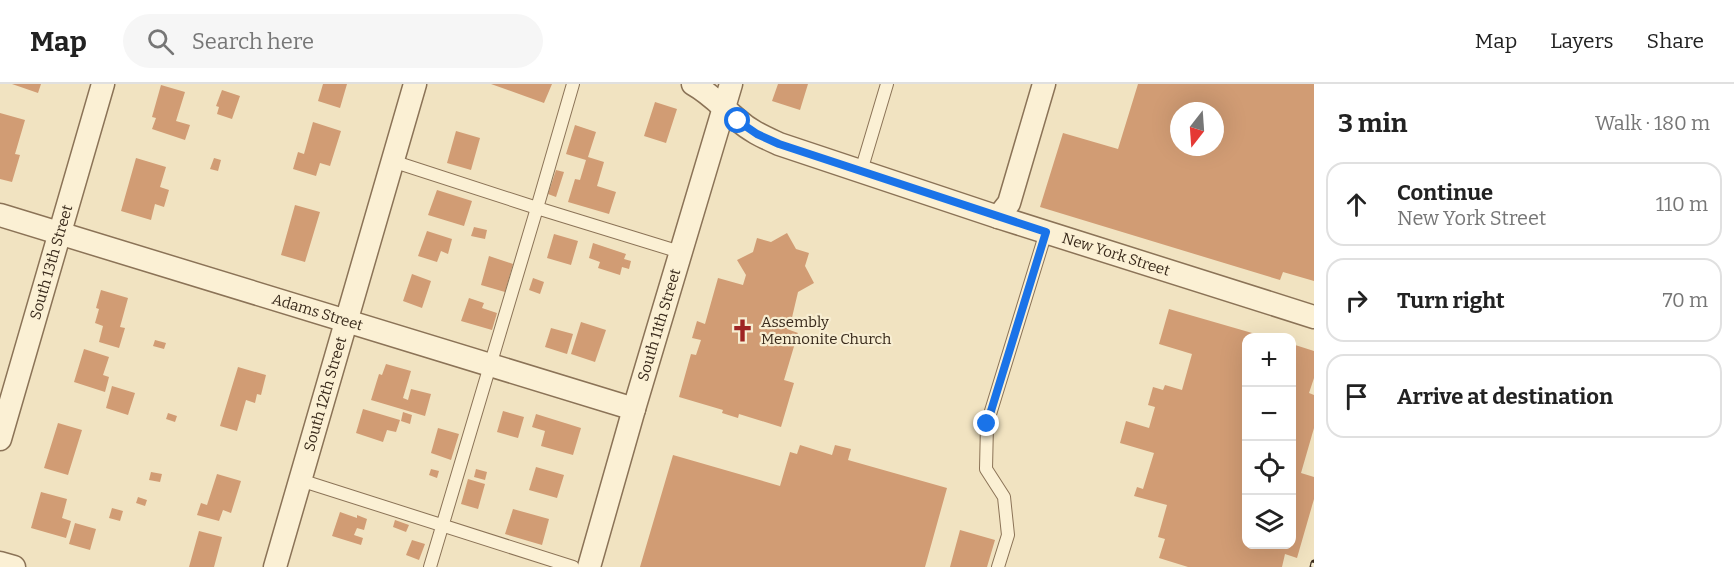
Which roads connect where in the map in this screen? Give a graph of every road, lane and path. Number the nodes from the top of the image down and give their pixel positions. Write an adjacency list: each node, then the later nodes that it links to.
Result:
1 (103, 84): 15 (street, South 13th Street)
2 (415, 84): 9 (street, South 12th Street)
3 (573, 84): 11 (lane)
4 (693, 84): 8 (street, New York Street)
5 (731, 84): 8 (street, South 11th Street)
6 (887, 84): 10 (lane)
7 (1044, 84): 13 (street)
8 (724, 107): 10 (street, New York Street); 16 (street, South 11th Street)
9 (392, 161): 11 (lane); 18 (street, South 12th Street)
10 (861, 171): 13 (street, New York Street)
11 (537, 208): 16 (lane); 19 (lane)
12 (0, 215): 15 (street, Adams Street)
13 (998, 217): 14 (street, New York Street)
14 (1046, 232): 17 (street, New York Street); 30 (lane)
15 (60, 233): 18 (street, Adams Street); 21 (street, South 13th Street)
16 (680, 252): 20 (street, South 11th Street)
17 (1314, 317)
18 (346, 320): 19 (street, Adams Street); 22 (street, South 12th Street)
19 (491, 364): 20 (street, Adams Street); 23 (lane)
20 (634, 409): 29 (street, South 11th Street)
21 (0, 439)
22 (300, 480): 23 (lane); 26 (street, South 12th Street)
23 (442, 525): 27 (lane); 28 (lane)
24 (0, 563): 25 (street)
25 (14, 567)
26 (275, 567)
27 (430, 567)
28 (573, 567)
29 (589, 567)
30 (998, 567)

